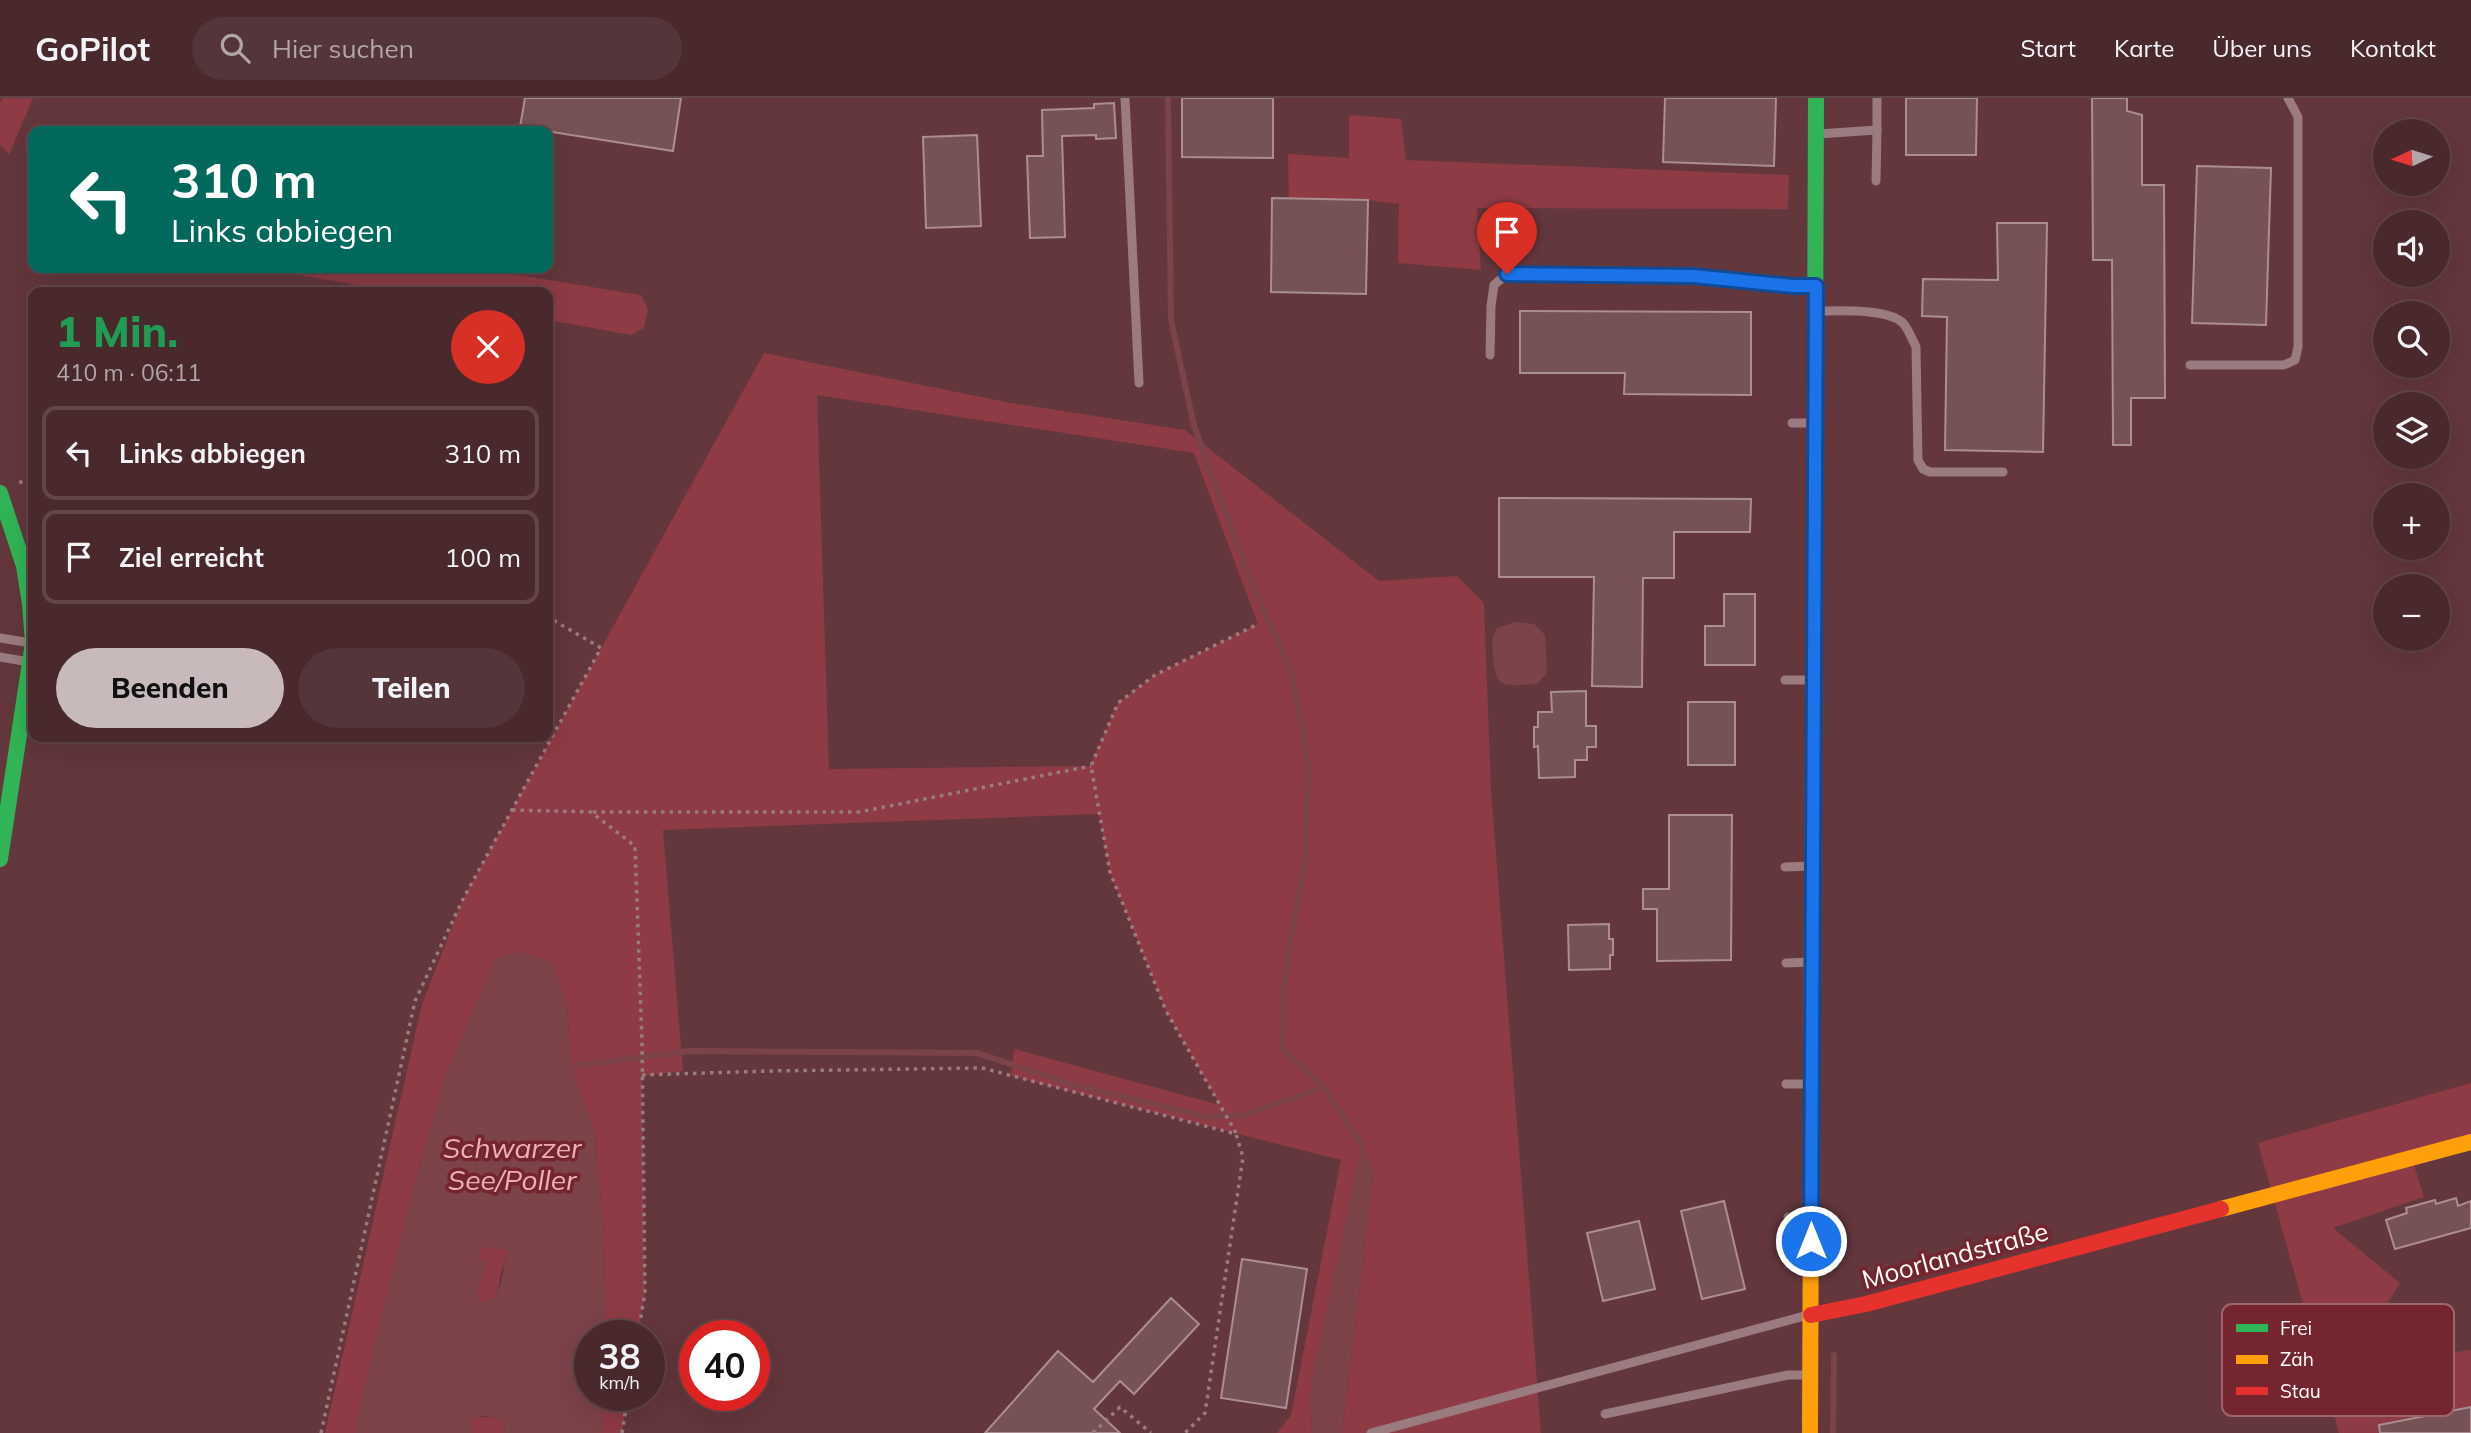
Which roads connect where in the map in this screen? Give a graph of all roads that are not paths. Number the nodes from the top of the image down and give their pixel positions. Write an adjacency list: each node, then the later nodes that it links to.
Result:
1 (1125, 98): 12 (lane)
2 (1816, 98): 6 (street)
3 (1877, 98): 5 (lane)
4 (2288, 98): 11 (lane)
5 (1877, 130): 6 (lane); 7 (lane)
6 (1816, 134): 8 (street)
7 (1876, 181)
8 (1816, 286): 9 (street); 10 (lane)
9 (1816, 311): 13 (street); 15 (lane)
10 (1490, 355)
11 (2190, 365)
12 (1139, 383)
13 (1816, 422): 14 (lane); 23 (street)
14 (1791, 423)
15 (2003, 472)
16 (0, 493): 17 (street)
17 (28, 586)
18 (0, 638): 19 (lane)
19 (28, 642)
20 (0, 657): 21 (lane)
21 (28, 662)
22 (1786, 680): 23 (lane)
23 (1814, 680): 26 (street)
24 (28, 682): 25 (street)
25 (0, 859)
26 (1813, 866): 27 (lane); 28 (street)
27 (1785, 867)
28 (1812, 962): 29 (lane); 31 (street)
29 (1786, 963)
30 (1786, 1084): 31 (lane)
31 (1812, 1084): 33 (street)
32 (2471, 1142): 35 (street, Moorlandstraße)
33 (1811, 1216): 34 (lane); 35 (street)
34 (1788, 1217)
35 (1811, 1315): 36 (street); 38 (lane, Moorlandstraße)
36 (1811, 1375): 37 (lane); 39 (street)
37 (1605, 1414)
38 (1371, 1433)
39 (1810, 1433)

